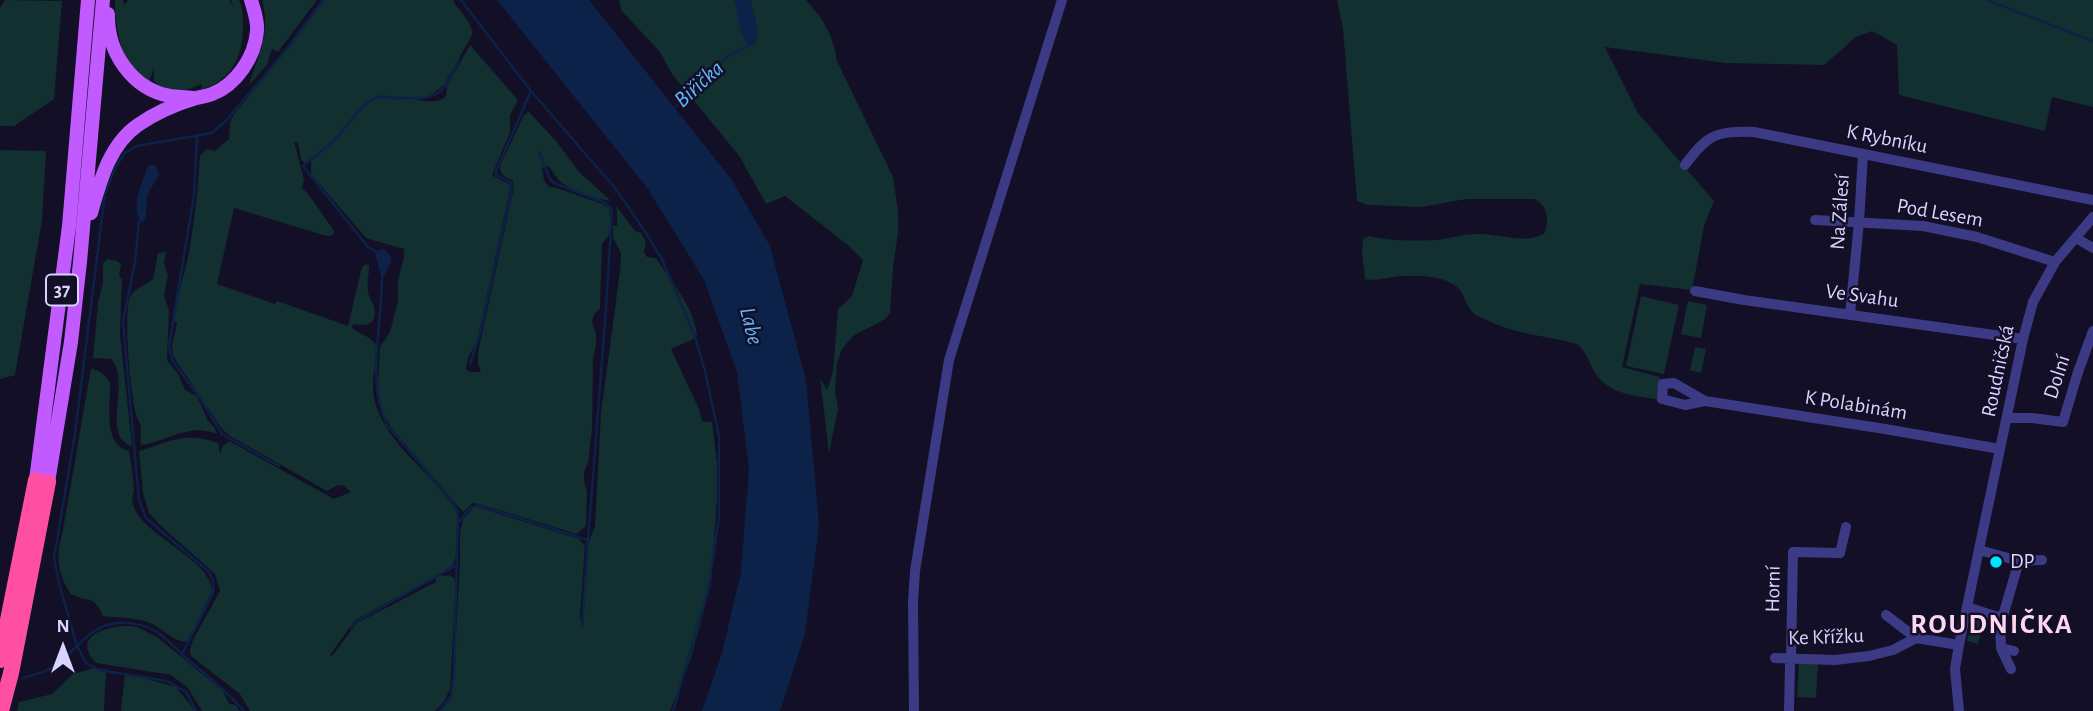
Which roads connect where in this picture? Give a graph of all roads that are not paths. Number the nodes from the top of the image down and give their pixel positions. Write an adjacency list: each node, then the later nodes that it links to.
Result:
1 (88, 0): 24 (main road, 37)
2 (103, 0): 15 (main road, 37)
3 (109, 0): 6 (main road)
4 (251, 0): 6 (main road)
5 (1062, 0): 41 (street)
6 (197, 98): 15 (main road)
7 (1863, 154): 8 (street, K Rybníku); 9 (street, K Rybníku); 12 (street, Na Zálesí)
8 (1685, 164)
9 (2093, 200)
10 (2093, 217): 13 (street, Roudničská)
11 (1815, 220): 12 (street, Pod Lesem)
12 (1859, 222): 16 (street, Pod Lesem); 18 (street, Na Zálesí)
13 (2076, 238): 14 (street); 16 (street, Roudničská)
14 (2093, 248)
15 (80, 262): 24 (main road, 37)
16 (2055, 262): 20 (street, Roudničská)
17 (1695, 291): 18 (street, Ve Svahu)
18 (1850, 314): 20 (street, Ve Svahu)
19 (2093, 331): 22 (street, Dolní)
20 (2023, 339): 22 (street, Roudničská)
21 (1705, 401): 23 (street, K Polabinám)
22 (2007, 418): 23 (street, Roudničská)
23 (2000, 449): 26 (street, Roudničská)
24 (42, 481): 37 (highway, 37); 40 (highway, 37)
25 (1846, 527): 38 (street, Horní)
26 (1979, 550): 27 (street); 29 (street, Roudničská)
27 (2018, 561): 28 (street); 31 (street)
28 (2042, 561)
29 (1967, 607): 31 (street); 33 (street, Roudničská)
30 (1886, 615): 32 (street, Ke Křížku)
31 (2001, 618): 34 (street)
32 (1916, 638): 33 (street, Ke Křížku); 38 (street, Ke Křížku)
33 (1958, 645): 43 (street, Roudničská)
34 (2001, 648): 35 (street); 39 (street)
35 (2014, 651)
36 (1775, 658): 38 (street, Ke Křížku)
37 (0, 660)
38 (1791, 661): 42 (street, Horní)
39 (2011, 669)
40 (1, 711)
41 (914, 711)
42 (1789, 711)
43 (1959, 711)

